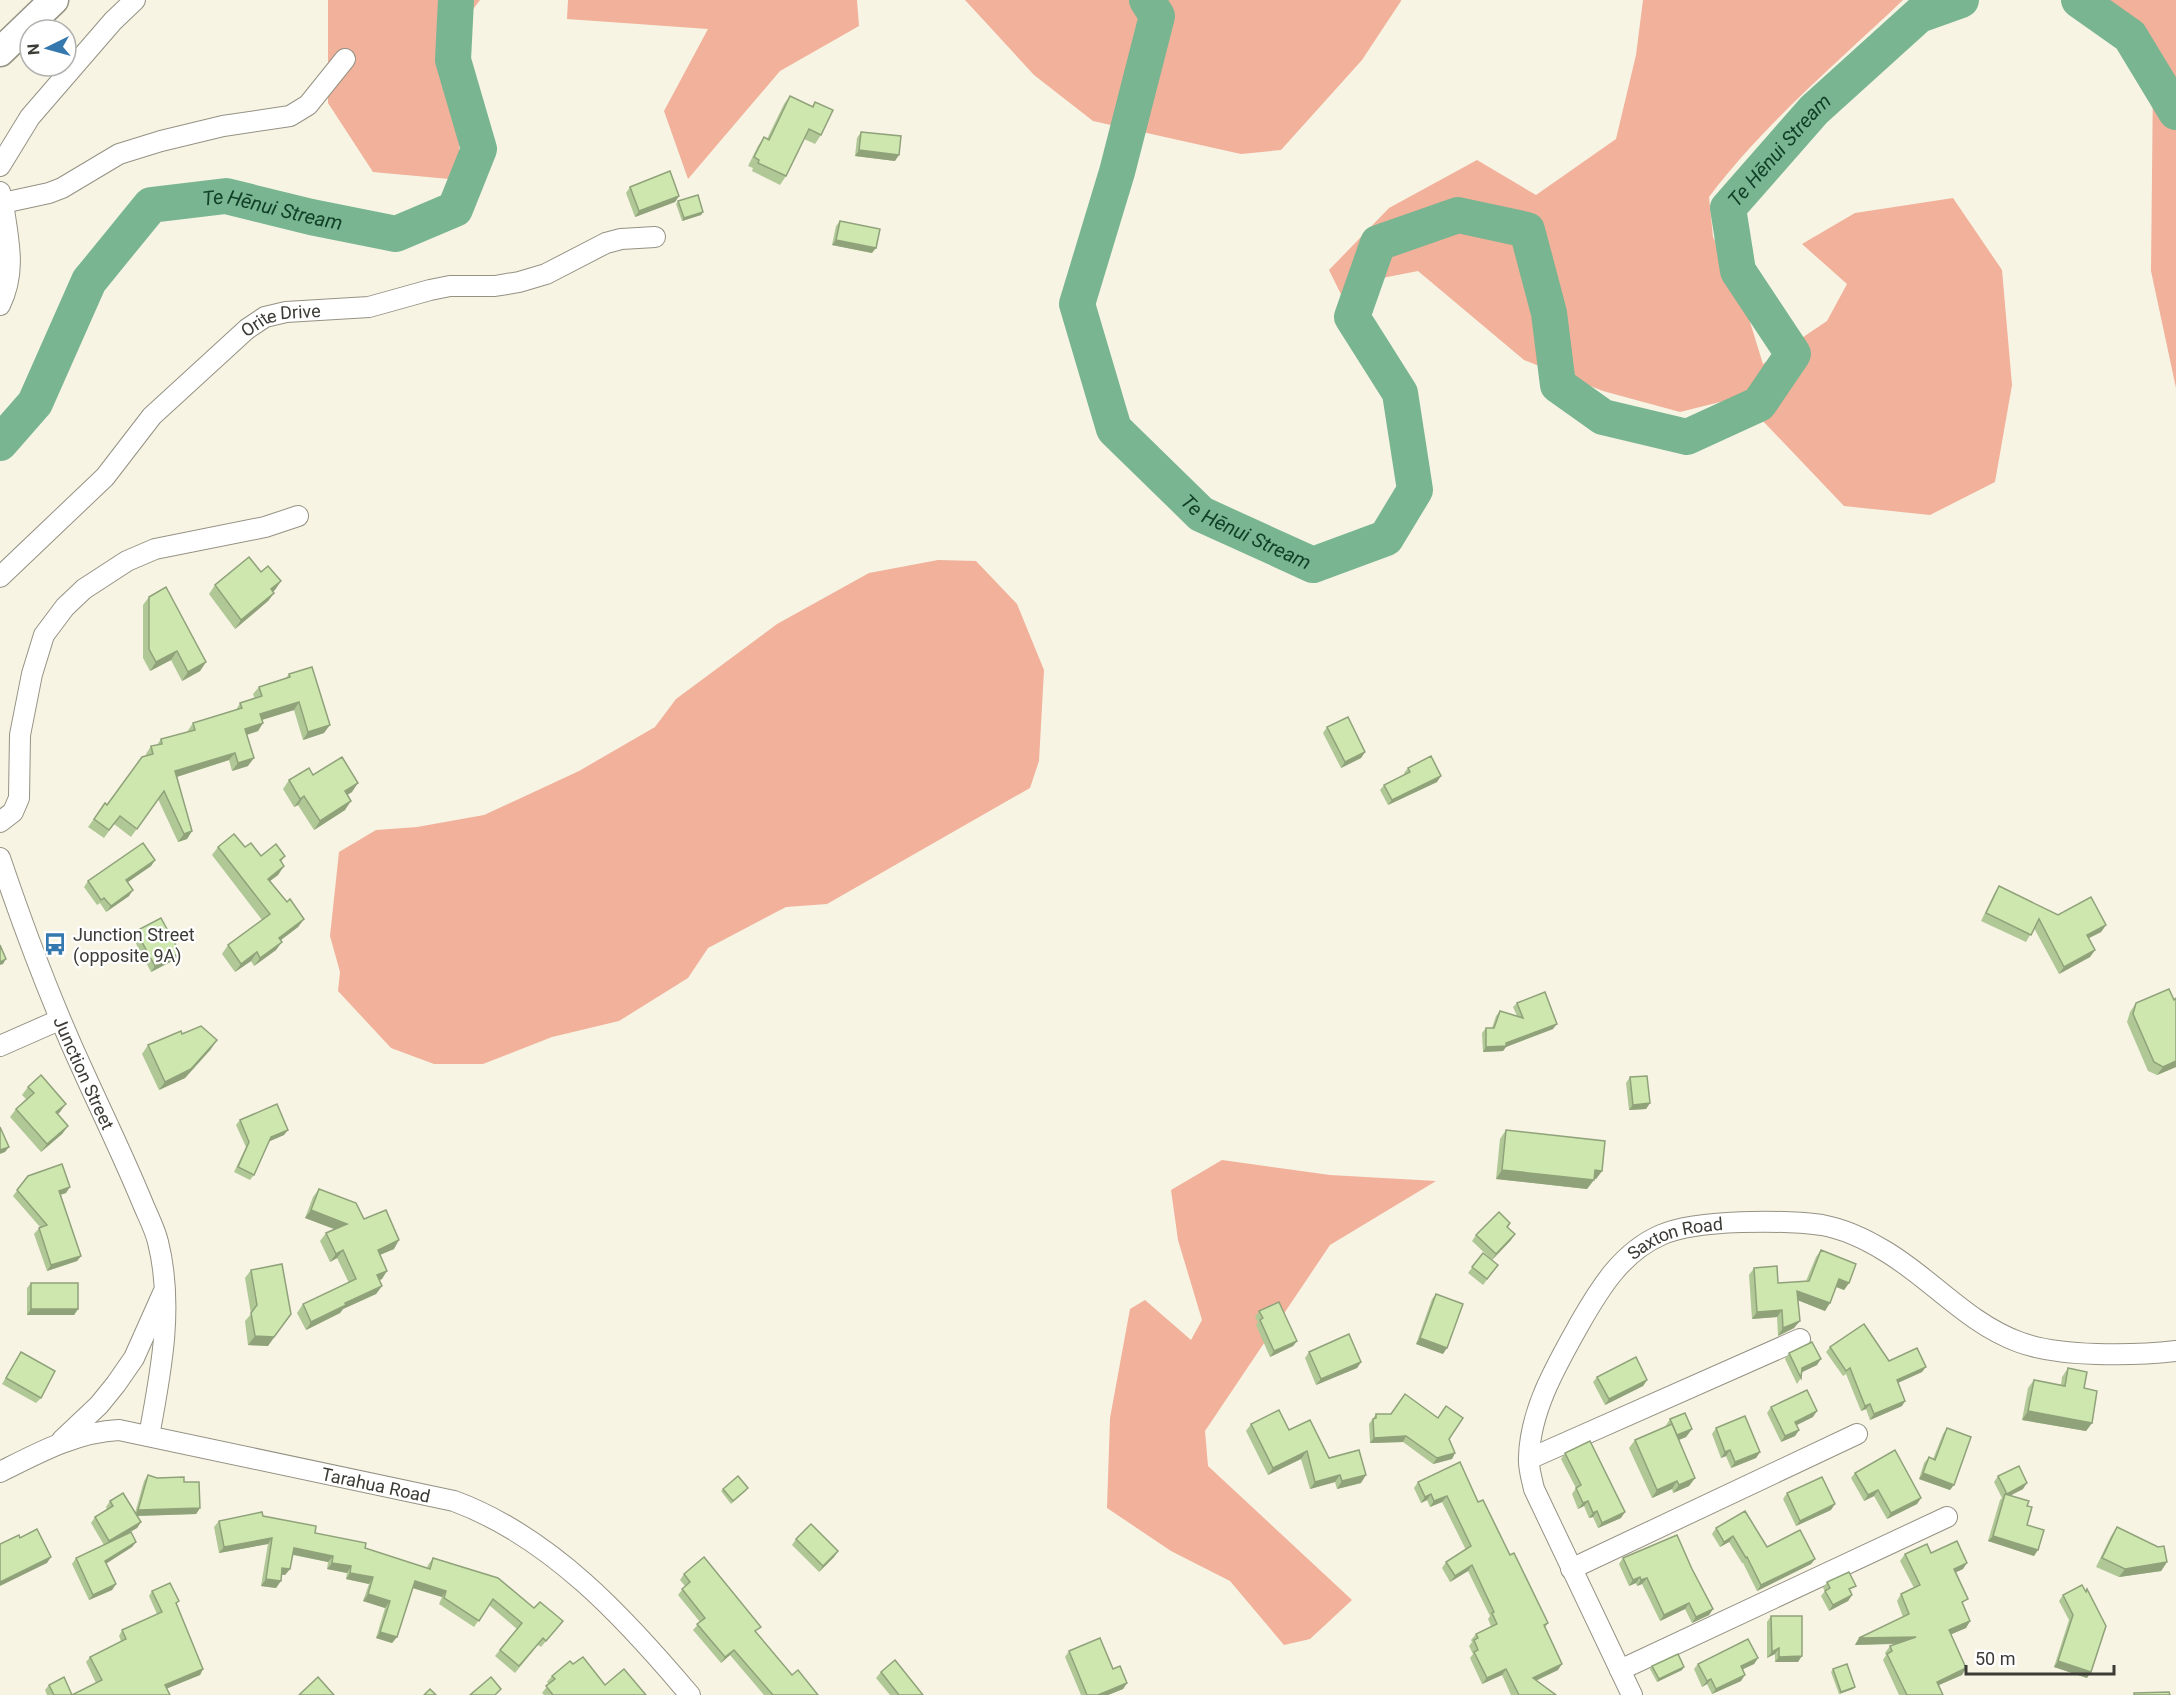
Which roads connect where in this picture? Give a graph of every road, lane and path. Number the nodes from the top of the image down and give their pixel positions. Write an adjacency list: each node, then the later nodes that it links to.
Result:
1 (54, 0): 3 (highway)
2 (135, 0): 5 (street)
3 (0, 52)
4 (345, 59): 6 (street)
5 (0, 166)
6 (2, 198): 8 (street)
7 (655, 237): 10 (street, Orite Drive)
8 (0, 305)
9 (298, 516): 11 (street)
10 (0, 577)
11 (0, 822)
12 (0, 858): 13 (street, Junction Street)
13 (59, 1020): 14 (street); 15 (street, Junction Street)
14 (0, 1047)
15 (165, 1289): 19 (street, Junction Street); 20 (street)
16 (1800, 1339): 21 (street)
17 (2176, 1351): 21 (street, Saxton Road)
18 (1857, 1434): 24 (street)
19 (149, 1436): 20 (street, Tarahua Road); 26 (street, Tarahua Road)
20 (55, 1446): 22 (street, Tarahua Road)
21 (1528, 1459): 24 (street, Saxton Road)
22 (0, 1472)
23 (1947, 1517): 25 (street)
24 (1571, 1569): 25 (street, Saxton Road)
25 (1620, 1670): 27 (street, Saxton Road)
26 (690, 1695)
27 (1632, 1695)

